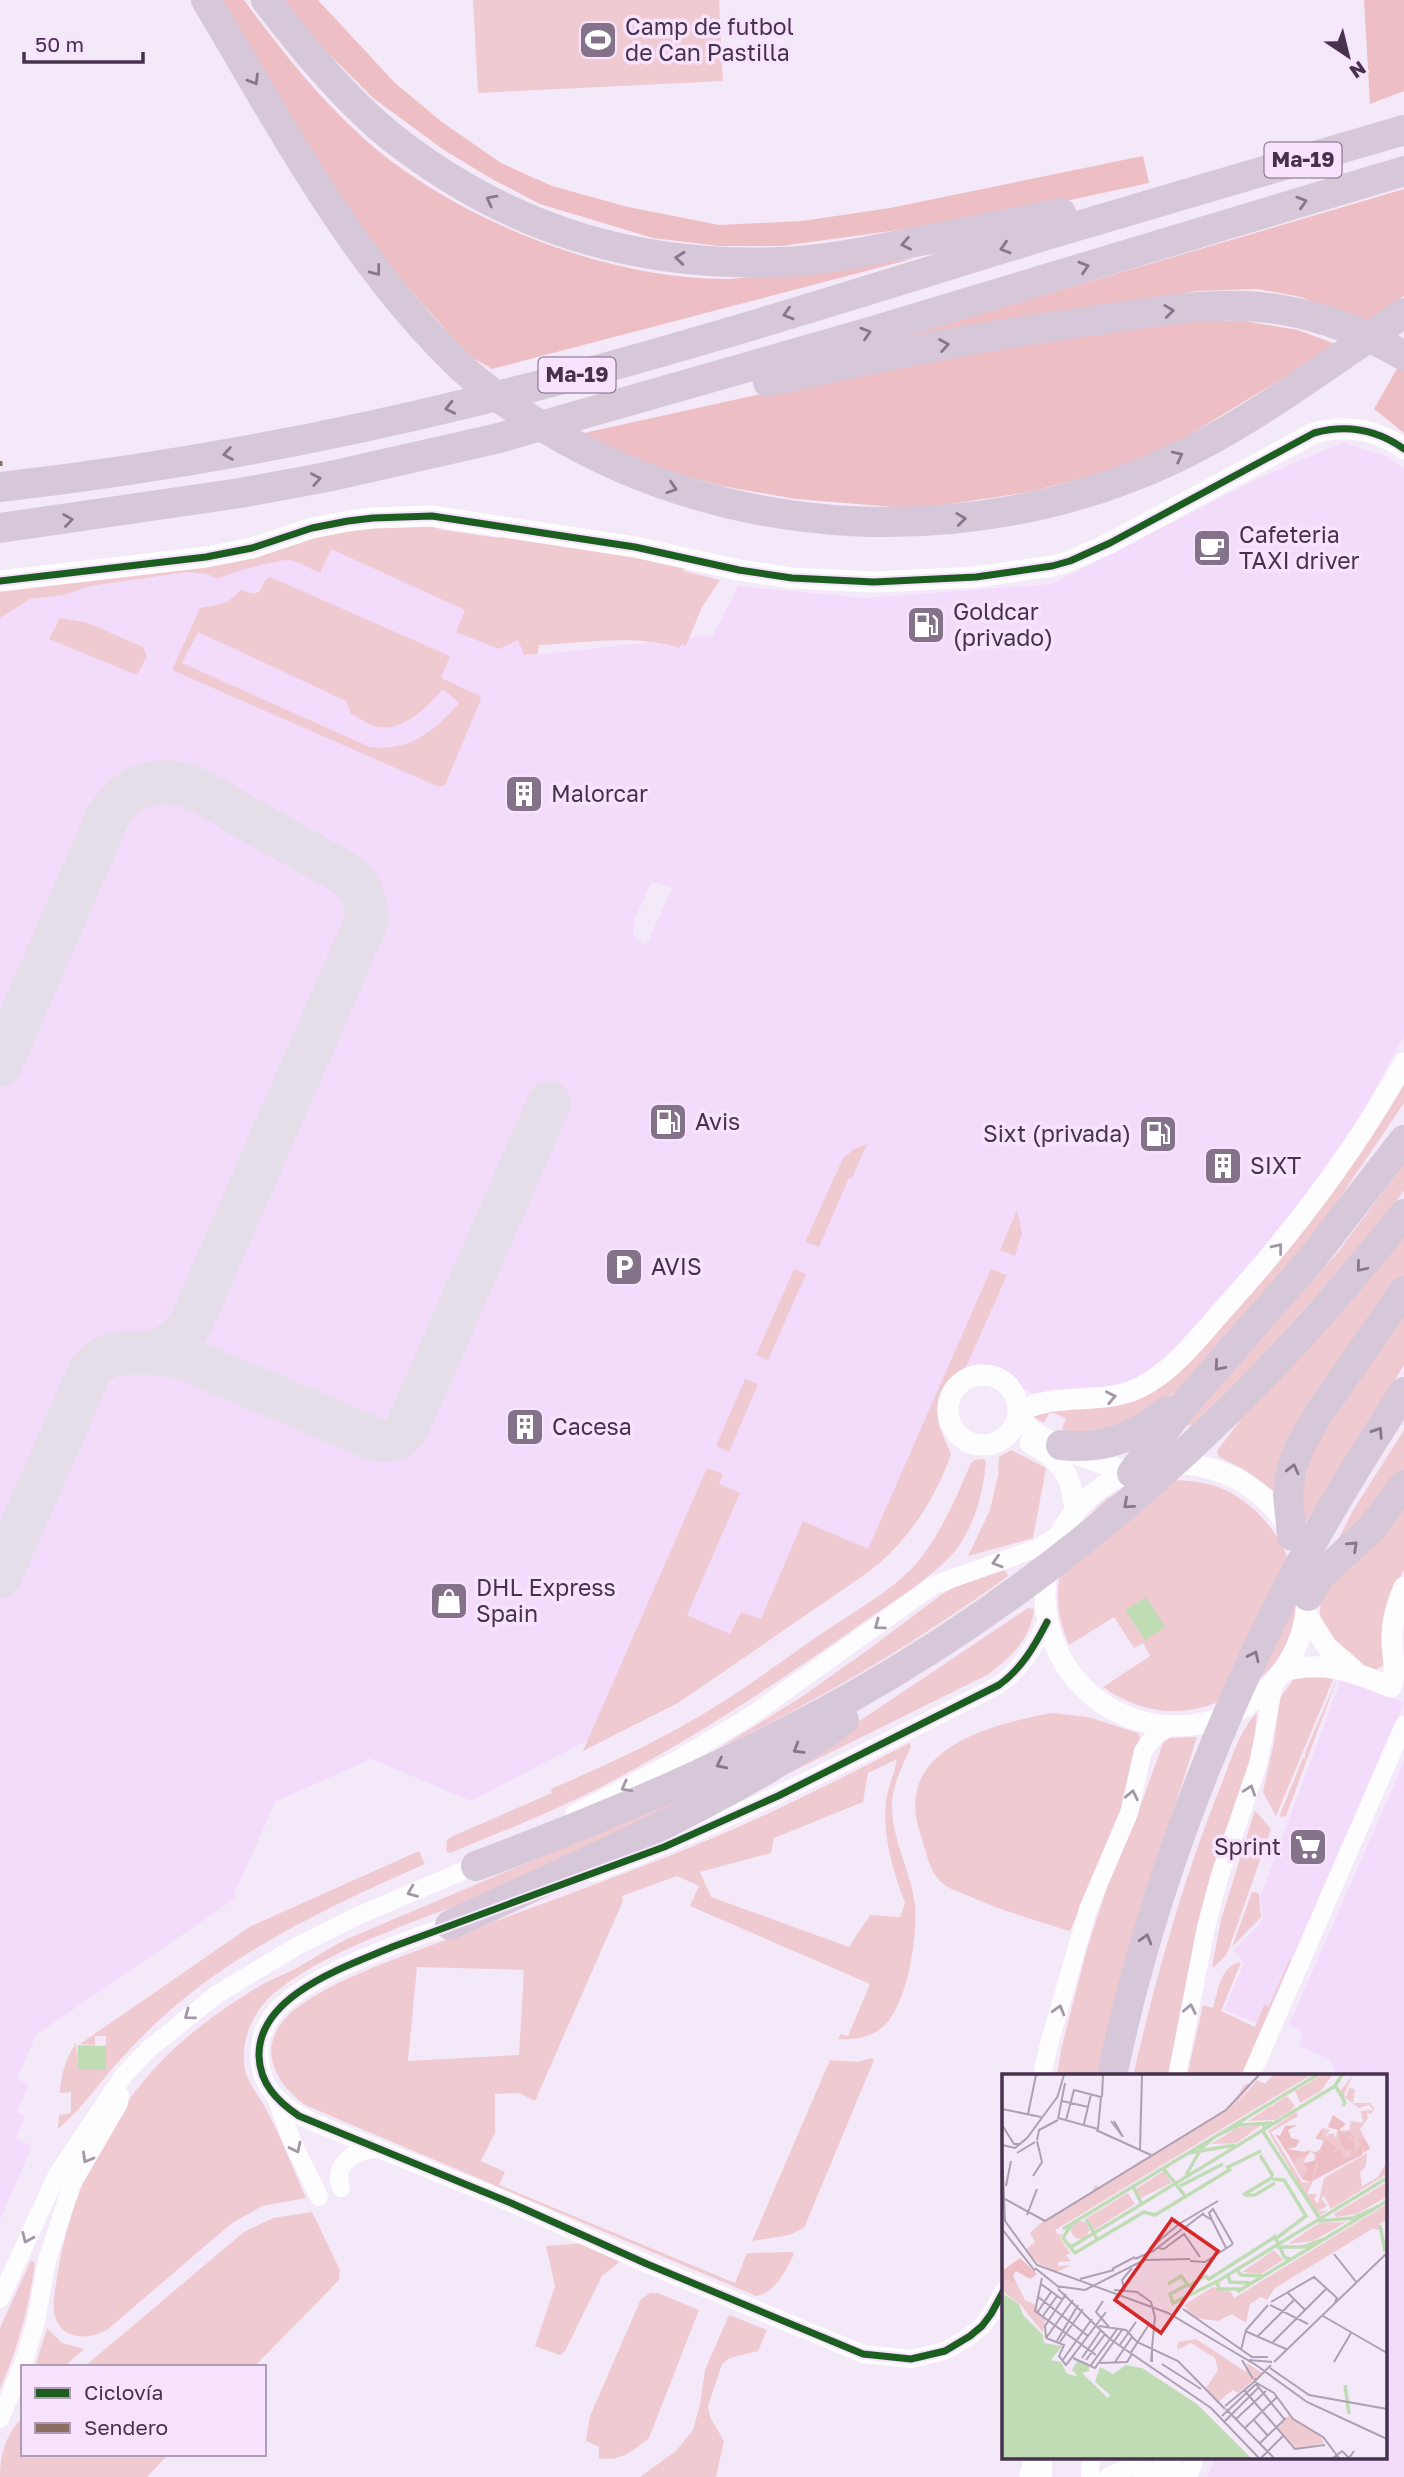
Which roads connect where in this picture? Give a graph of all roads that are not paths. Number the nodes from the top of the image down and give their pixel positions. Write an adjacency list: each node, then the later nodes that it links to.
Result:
1 (206, 0): 6 (highway, one-way to 6)
2 (266, 0): 5 (highway, one-way to 2)
3 (1404, 130): 5 (highway, Ma-19)
4 (1404, 171): 8 (highway, Ma-19, one-way to 4)
5 (1141, 206): 10 (highway, Ma-19, one-way to 10)
6 (1404, 313)
7 (1404, 356): 8 (highway, one-way to 7)
8 (636, 401): 11 (highway, Ma-19, one-way to 8)
9 (1404, 449): 12 (street)
10 (0, 487)
11 (0, 528)
12 (0, 581)
13 (1404, 1063): 20 (street, one-way to 13)
14 (1404, 1141): 18 (highway, one-way to 18)
15 (1404, 1214): 32 (highway, one-way to 32)
16 (1404, 1291): 28 (highway, one-way to 16)
17 (1009, 1387): 20 (street); 21 (street); 22 (street)
18 (1197, 1390): 23 (highway); 24 (highway)
19 (1404, 1392): 28 (highway, one-way to 19)
20 (1043, 1402): 21 (street)
21 (1018, 1415): 22 (street); 23 (street)
22 (1001, 1440): 26 (street)
23 (1061, 1445): 24 (street)
24 (1132, 1473): 26 (street); 28 (street)
25 (1404, 1485): 30 (highway, one-way to 25)
26 (1075, 1512): 27 (street)
27 (1059, 1535): 31 (street); 38 (street, one-way to 38)
28 (1306, 1535): 30 (street); 41 (highway, one-way to 28)
29 (1404, 1587): 35 (street)
30 (1307, 1606): 33 (street); 34 (street)
31 (1047, 1622): 36 (street); 39 (street)
32 (951, 1635): 38 (highway, one-way to 38); 39 (highway, one-way to 39)
33 (1362, 1675): 34 (street); 35 (street)
34 (1279, 1676): 36 (street); 42 (street, one-way to 34)
35 (1398, 1690)
36 (1175, 1724): 40 (street, one-way to 36)
37 (1404, 1725): 43 (street)
38 (475, 1866): 44 (street, one-way to 44)
39 (450, 1925): 45 (street)
40 (1042, 2074)
41 (1113, 2074)
42 (1177, 2074)
43 (1252, 2074)
44 (124, 2075): 50 (street, one-way to 50); 51 (street, one-way to 51)
45 (276, 2098): 46 (street); 48 (street, one-way to 48)
46 (376, 2149): 47 (street); 49 (street)
47 (341, 2189)
48 (319, 2197)
49 (1002, 2294)
50 (0, 2299)
51 (23, 2365)
52 (21, 2369): 53 (street, one-way to 53)
53 (0, 2419)
54 (1032, 2460): 57 (street)
55 (1194, 2460): 59 (street)
56 (1156, 2468): 58 (street); 59 (street)
57 (1028, 2477)
58 (1108, 2477)
59 (1187, 2477)

